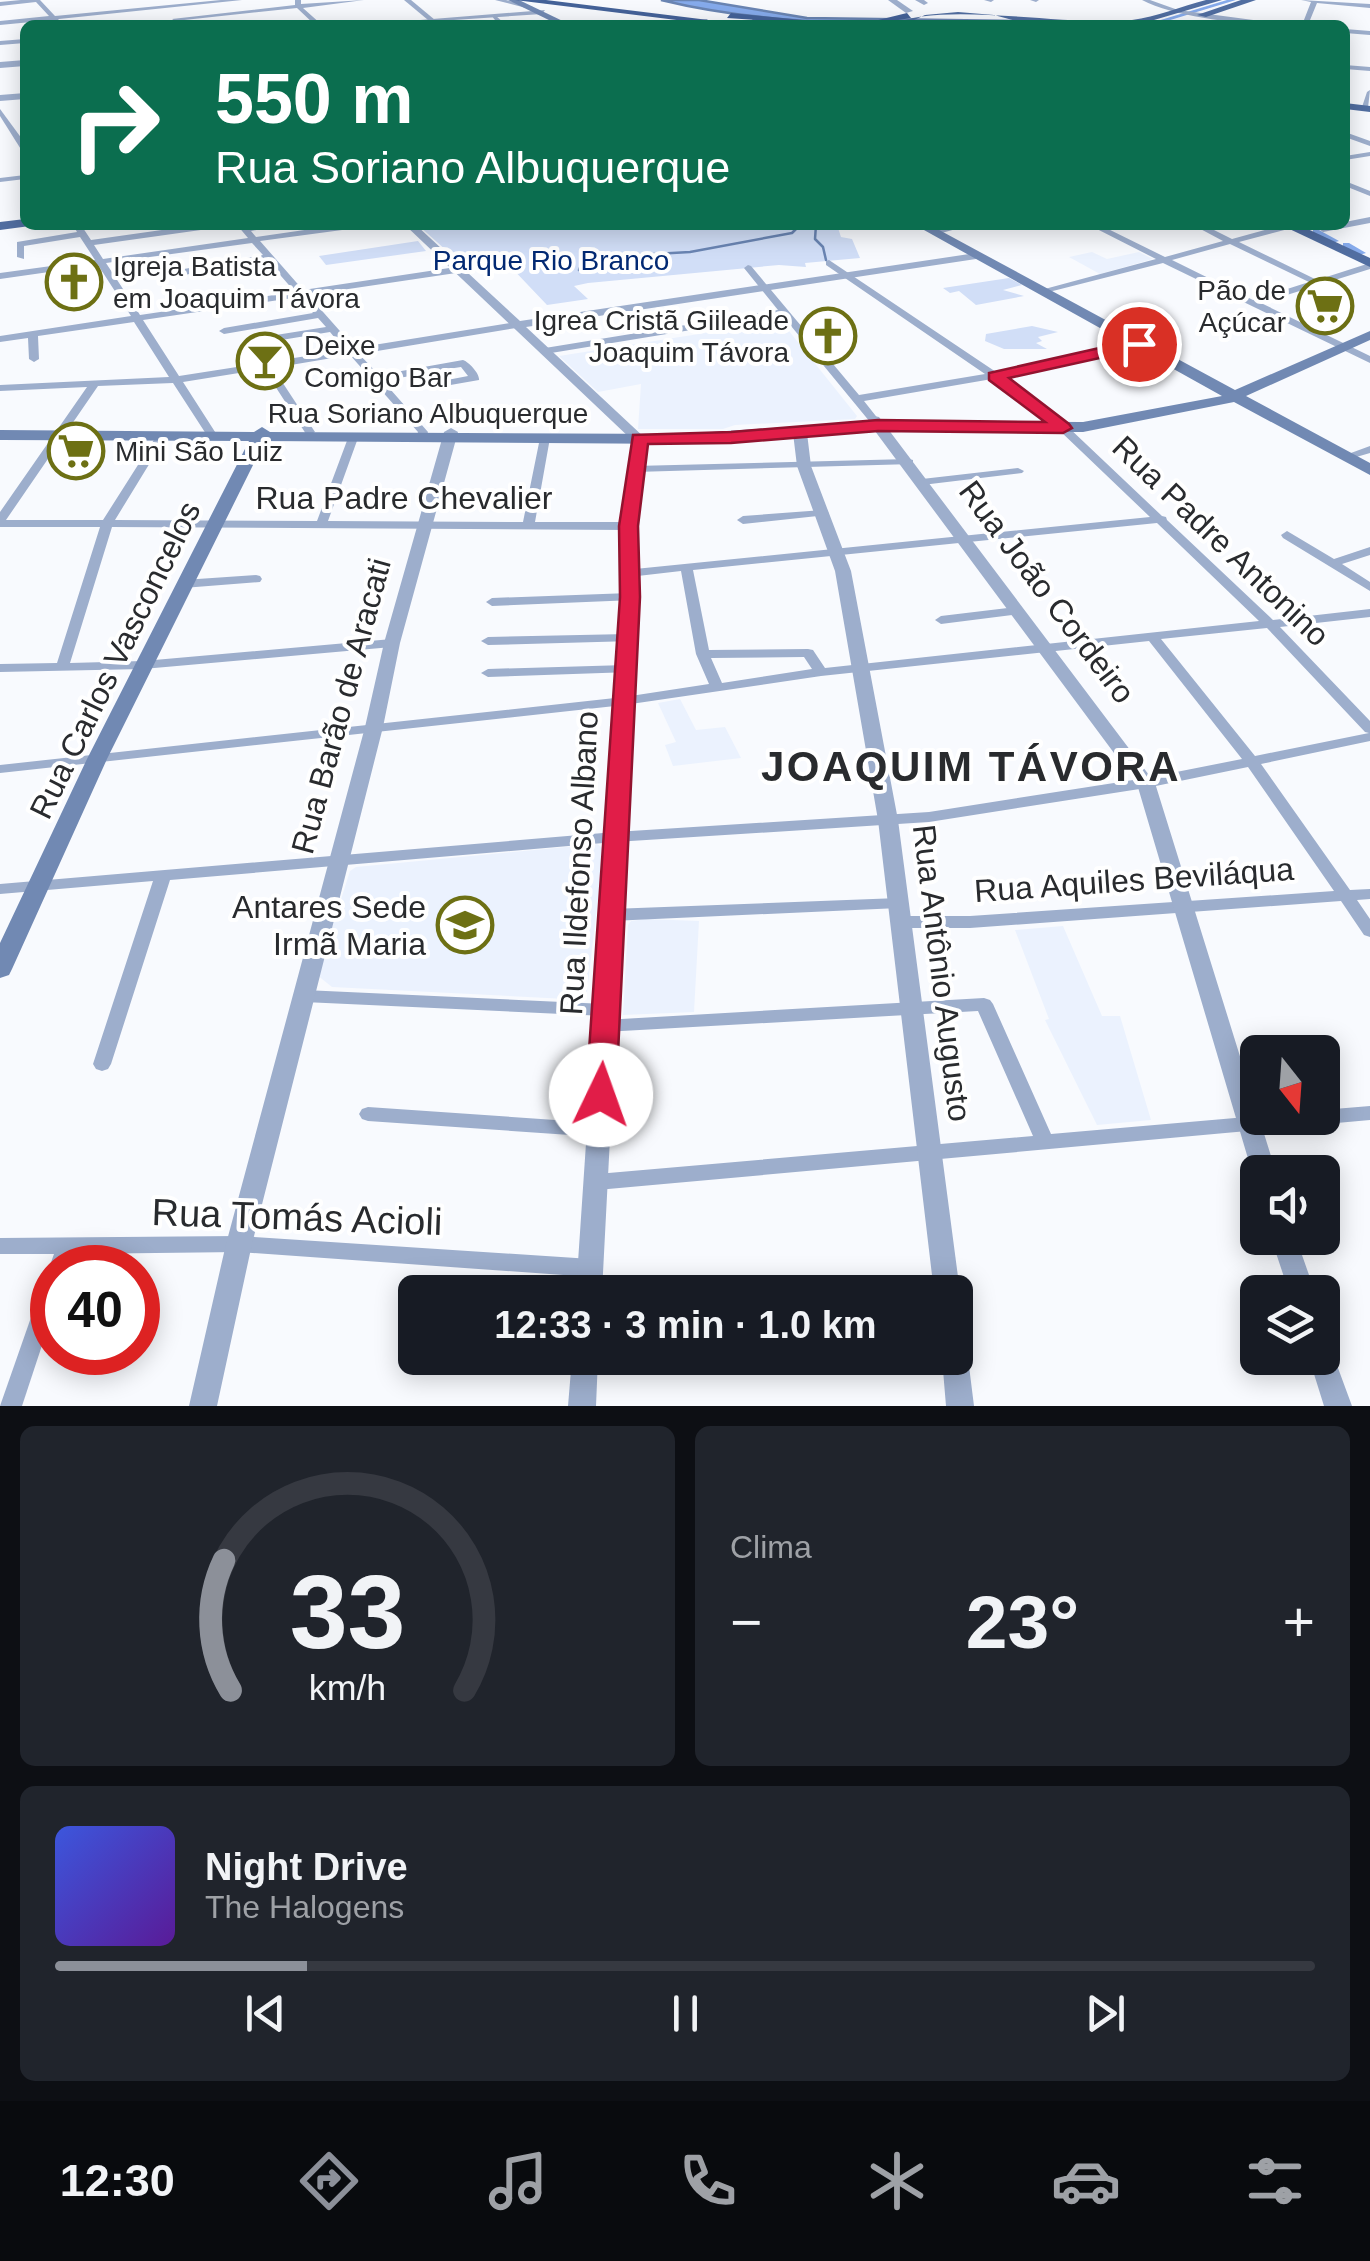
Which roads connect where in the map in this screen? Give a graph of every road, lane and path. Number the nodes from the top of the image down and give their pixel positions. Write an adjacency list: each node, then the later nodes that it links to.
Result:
1 (38, 0): 13 (street); 29 (street)
2 (156, 0): 19 (street)
3 (239, 0): 19 (street)
4 (361, 0): 16 (street)
5 (407, 0): 34 (street)
6 (498, 0): 14 (street)
7 (555, 0): 24 (highway)
8 (896, 0): 20 (main road)
9 (1172, 0): 15 (street)
10 (1251, 0): 21 (main road)
11 (1304, 0): 12 (street)
12 (1315, 0): 18 (street)
13 (13, 1): 17 (street)
14 (520, 2): 23 (main road); 38 (highway)
15 (1149, 2): 25 (street)
16 (298, 3): 33 (street)
17 (0, 4)
18 (1370, 6)
19 (164, 7): 29 (street); 32 (street)
20 (914, 8): 22 (main road); 22 (main road); 41 (highway)
21 (1220, 9): 25 (main road); 27 (main road); 46 (street)
22 (969, 11): 26 (main road)
23 (542, 12): 28 (street); 37 (main road)
24 (684, 13): 39 (highway); 40 (highway)
25 (1180, 13): 27 (street); 44 (main road)
26 (1010, 15): 42 (main road); 43 (main road)
27 (1197, 15): 45 (main road)
28 (493, 16): 35 (street); 36 (street)
29 (54, 17): 30 (street); 31 (street)
30 (27, 20)
31 (56, 20)
32 (176, 20)
33 (191, 20)
34 (432, 20)
35 (454, 20)
36 (497, 20)
37 (557, 20)
38 (697, 20)
39 (747, 20)
40 (764, 20)
41 (883, 20)
42 (1020, 20)
43 (1080, 20)
44 (1139, 20)
45 (1184, 20)
46 (1267, 20)
47 (1370, 92): 48 (street)
48 (1368, 110)
49 (0, 111): 50 (street)
50 (20, 135)
51 (141, 230): 61 (street)
52 (246, 230): 62 (street)
53 (323, 230): 62 (street)
54 (415, 230): 73 (street)
55 (929, 230): 65 (main road)
56 (1103, 230): 68 (street)
57 (1208, 230): 63 (street)
58 (1272, 230): 63 (street)
59 (1299, 230): 71 (main road)
60 (1325, 230): 64 (main road)
61 (82, 234): 66 (street); 69 (street)
62 (254, 240): 67 (street); 69 (street)
63 (1232, 242): 68 (street); 77 (street)
64 (1370, 250)
65 (976, 256): 76 (street); 79 (main road)
66 (21, 257)
67 (268, 257): 74 (street); 80 (street)
68 (1163, 260): 79 (street); 81 (street)
69 (98, 261): 75 (street); 84 (street)
70 (829, 263): 76 (street, Rua Padre Antonino)
71 (1370, 264): 77 (street)
72 (748, 268): 78 (street, Rua João Cordeiro)
73 (456, 270): 80 (street); 85 (street)
74 (184, 272)
75 (0, 276)
76 (848, 276): 78 (street); 103 (street, Rua Padre Antonino)
77 (1315, 282): 81 (street)
78 (762, 288): 82 (street, Rua João Cordeiro); 85 (street)
79 (1044, 292): 95 (main road)
80 (298, 294): 83 (street); 84 (street)
81 (1252, 303): 96 (street)
82 (782, 312): 93 (street); 109 (street, Rua João Cordeiro)
83 (318, 315): 88 (street); 89 (street)
84 (134, 318): 90 (street); 104 (street)
85 (516, 325): 97 (street); 98 (street)
86 (602, 327): 93 (street)
87 (1370, 327): 96 (main road)
88 (330, 328): 94 (street); 98 (street)
89 (224, 331)
90 (33, 334): 92 (street); 99 (street)
91 (1370, 335): 96 (main road)
92 (0, 338)
93 (609, 339): 97 (street)
94 (251, 342)
95 (1139, 344): 103 (street); 108 (main road)
96 (1337, 344): 100 (street); 108 (main road, Rua Soriano Albuquerque)
97 (546, 351): 122 (street)
98 (353, 352): 101 (street); 105 (street)
99 (34, 359)
100 (1370, 360)
101 (267, 366): 104 (street); 112 (street)
102 (429, 370): 105 (street)
103 (995, 376): 109 (street); 111 (street, Rua Padre Antonino)
104 (176, 379): 106 (street); 116 (street)
105 (376, 379): 118 (street)
106 (94, 384): 107 (street); 121 (street)
107 (0, 388)
108 (1231, 393): 111 (main road, Rua Soriano Albuquerque); 126 (main road)
109 (856, 400): 110 (street, Rua João Cordeiro)
110 (876, 423): 111 (main road, Rua Soriano Albuquerque); 113 (main road, Rua Soriano Albuquerque); 120 (main road, Rua Soriano Albuquerque); 127 (street, Rua João Cordeiro)
111 (1059, 424): 134 (street, Rua Padre Antonino)
112 (310, 432): 117 (main road, Rua Soriano Albuquerque); 118 (main road, Rua Soriano Albuquerque)
113 (800, 433): 120 (main road, Rua Soriano Albuquerque); 128 (street, Rua Antônio Augusto)
114 (0, 435): 121 (main road, Rua Soriano Albuquerque)
115 (162, 435): 116 (main road, Rua Soriano Albuquerque); 121 (main road, Rua Soriano Albuquerque); 137 (street)
116 (212, 435): 117 (main road, Rua Soriano Albuquerque)
117 (260, 435): 123 (main road, Rua Soriano Albuquerque); 138 (main road, Rua Carlos Vasconcelos)
118 (422, 435): 119 (main road, Rua Soriano Albuquerque); 123 (main road, Rua Soriano Albuquerque)
119 (450, 435): 122 (main road, Rua Soriano Albuquerque); 124 (main road, Rua Soriano Albuquerque); 140 (street, Rua Barão de Aracati)
120 (730, 435): 122 (main road, Rua Soriano Albuquerque)
121 (60, 436): 136 (street)
122 (637, 436): 124 (main road, Rua Soriano Albuquerque); 129 (street, Rua Ildefonso Albano)
123 (353, 438): 139 (street)
124 (545, 438): 141 (street)
125 (1370, 449): 126 (street)
126 (1346, 457): 130 (main road)
127 (908, 462): 128 (street); 132 (street, Rua João Cordeiro)
128 (804, 466): 129 (street); 133 (street, Rua Antônio Augusto)
129 (635, 469): 142 (street, Rua Ildefonso Albano)
130 (1370, 470)
131 (1018, 471): 132 (street)
132 (922, 482): 144 (street, Rua João Cordeiro)
133 (823, 513): 135 (street); 145 (street, Rua Antônio Augusto)
134 (1162, 519): 144 (street); 158 (street, Rua Padre Antonino)
135 (743, 520)
136 (0, 521): 137 (street, Rua Padre Chevalier)
137 (107, 523): 138 (street, Rua Padre Chevalier); 167 (street)
138 (214, 524): 139 (street, Rua Padre Chevalier); 151 (main road, Rua Carlos Vasconcelos)
139 (321, 525): 140 (street, Rua Padre Chevalier)
140 (424, 526): 141 (street, Rua Padre Chevalier); 162 (street, Rua Barão de Aracati)
141 (528, 526): 142 (street, Rua Padre Chevalier)
142 (628, 526): 149 (street, Rua Ildefonso Albano)
143 (1287, 535): 147 (street)
144 (962, 540): 145 (street); 155 (street, Rua João Cordeiro)
145 (838, 550): 148 (street); 168 (street, Rua Antônio Augusto)
146 (1370, 551): 147 (street)
147 (1332, 564): 152 (street)
148 (686, 567): 149 (street); 164 (street)
149 (630, 573): 153 (street, Rua Ildefonso Albano)
150 (256, 579): 151 (street)
151 (183, 584): 165 (main road, Rua Carlos Vasconcelos)
152 (1370, 587)
153 (630, 597): 154 (street); 160 (street, Rua Ildefonso Albano)
154 (492, 602)
155 (1016, 611): 157 (street); 163 (street, Rua João Cordeiro)
156 (1370, 613): 158 (street)
157 (941, 620)
158 (1270, 624): 159 (street); 175 (street, Rua Padre Antonino)
159 (1152, 636): 163 (street); 178 (street)
160 (628, 638): 161 (street); 169 (street, Rua Ildefonso Albano)
161 (488, 640)
162 (392, 643): 165 (street); 174 (street, Rua Barão de Aracati)
163 (1043, 647): 168 (street); 180 (street, Rua João Cordeiro)
164 (703, 654): 170 (street); 172 (street)
165 (143, 665): 167 (street); 177 (main road, Rua Carlos Vasconcelos)
166 (0, 668): 167 (street)
167 (62, 668)
168 (859, 668): 170 (street); 181 (street, Rua Antônio Augusto)
169 (626, 669): 171 (street); 173 (street, Rua Ildefonso Albano)
170 (821, 672): 172 (street)
171 (488, 673)
172 (717, 687): 173 (street)
173 (624, 700): 174 (street); 182 (street, Rua Ildefonso Albano)
174 (374, 727): 177 (street); 183 (street, Rua Barão de Aracati)
175 (1370, 729)
176 (1370, 737): 178 (street)
177 (97, 759): 179 (street); 185 (main road, Rua Carlos Vasconcelos)
178 (1252, 762): 180 (street); 188 (street)
179 (0, 769)
180 (1146, 782): 181 (street); 189 (street, Rua João Cordeiro)
181 (888, 820): 182 (street); 190 (street, Rua Antônio Augusto)
182 (615, 837): 183 (street); 191 (street, Rua Ildefonso Albano)
183 (337, 862): 184 (street); 194 (street, Rua Barão de Aracati)
184 (163, 876): 185 (street); 197 (street)
185 (41, 885): 186 (street); 193 (main road, Rua Carlos Vasconcelos)
186 (0, 889)
187 (1370, 894): 188 (street, Rua Aquiles Beviláqua)
188 (1348, 896): 189 (street, Rua Aquiles Beviláqua); 192 (street)
189 (1185, 907): 190 (street, Rua Aquiles Beviláqua); 198 (street, Rua João Cordeiro)
190 (900, 913): 191 (street, Rua Aquiles Beviláqua); 195 (street, Rua Antônio Augusto)
191 (611, 915): 196 (street, Rua Ildefonso Albano)
192 (1370, 930)
193 (0, 969)
194 (304, 996): 196 (street); 207 (street, Rua Barão de Aracati)
195 (910, 1006): 196 (street); 204 (street); 205 (street, Rua Antônio Augusto)
196 (605, 1018): 203 (street, Rua Ildefonso Albano)
197 (102, 1064)
198 (1240, 1094)
199 (1370, 1113): 201 (street)
200 (368, 1114): 203 (street)
201 (1340, 1116)
202 (1240, 1126): 204 (street)
203 (600, 1130): 206 (street, Rua Ildefonso Albano)
204 (1045, 1142): 205 (street)
205 (930, 1152): 206 (street); 213 (street, Rua Antônio Augusto)
206 (596, 1182): 211 (street, Rua Ildefonso Albano)
207 (240, 1244): 208 (street, Rua Tomás Acioli); 211 (street, Rua Tomás Acioli); 219 (street, Rua Barão de Aracati)
208 (153, 1245)
209 (0, 1246): 210 (street, Rua Tomás Acioli)
210 (30, 1246)
211 (591, 1268): 212 (street, Rua Ildefonso Albano)
212 (590, 1275)
213 (945, 1275)
214 (30, 1350): 218 (street)
215 (584, 1375): 220 (street)
216 (957, 1375): 221 (street)
217 (1328, 1375): 222 (street)
218 (11, 1406)
219 (203, 1406)
220 (582, 1406)
221 (960, 1406)
222 (1338, 1406)

